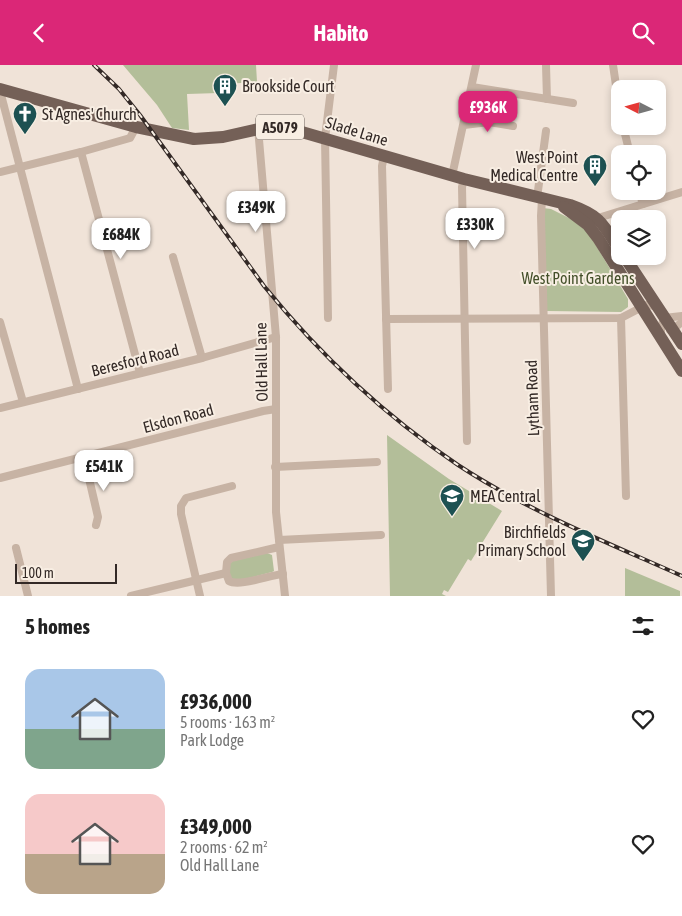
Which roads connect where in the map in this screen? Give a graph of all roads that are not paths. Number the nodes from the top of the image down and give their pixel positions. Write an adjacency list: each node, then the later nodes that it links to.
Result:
1 (334, 65): 15 (street)
2 (476, 65): 6 (street)
3 (546, 65): 8 (street)
4 (613, 65): 5 (street)
5 (615, 80)
6 (472, 87): 8 (street); 10 (street)
7 (0, 90): 12 (main road, Slade Lane / A5079); 18 (street)
8 (547, 99): 9 (street)
9 (573, 103)
10 (464, 125): 11 (street); 20 (street)
11 (513, 126)
12 (136, 127): 13 (main road, Slade Lane / A5079); 16 (street)
13 (258, 128): 15 (main road, Slade Lane / A5079); 42 (street, Old Hall Lane)
14 (546, 131): 22 (street, Lytham Road)
15 (325, 138): 17 (main road, Slade Lane / A5079); 35 (street)
16 (81, 152): 18 (street); 46 (street)
17 (384, 156): 20 (main road, Slade Lane / A5079); 38 (street)
18 (19, 167): 19 (street); 47 (street)
19 (0, 172)
20 (458, 177): 22 (main road, Slade Lane / A5079); 39 (street)
21 (682, 192): 25 (street)
22 (539, 198): 24 (main road, Slade Lane / A5079); 36 (street, Lytham Road)
23 (642, 200): 25 (street)
24 (558, 203): 26 (main road, Slade Lane / A5079); 27 (main road, Slade Lane / A5079)
25 (643, 204): 26 (street)
26 (598, 218): 27 (main road); 28 (main road)
27 (598, 238): 33 (main road, Slade Lane / A5079)
28 (611, 238)
29 (173, 257): 44 (street)
30 (630, 265): 31 (main road, A5079)
31 (647, 291): 32 (main road, A5079); 33 (street)
32 (656, 306): 33 (street); 41 (main road, A5079)
33 (641, 307): 37 (street); 41 (main road, Slade Lane / A5079)
34 (682, 316): 41 (street)
35 (328, 318)
36 (544, 318): 37 (street); 39 (street); 70 (street, Lytham Road)
37 (622, 318): 58 (street)
38 (386, 319): 39 (street); 48 (street)
39 (465, 319): 52 (street)
40 (0, 322): 49 (street)
41 (666, 327): 43 (main road, A5079); 45 (main road, A5079)
42 (276, 337): 44 (street, Beresford Road); 51 (street, Old Hall Lane)
43 (682, 343)
44 (202, 358): 46 (street, Beresford Road)
45 (682, 371)
46 (140, 373): 47 (street, Beresford Road)
47 (78, 389): 49 (street, Beresford Road)
48 (388, 389)
49 (23, 403): 50 (street, Beresford Road)
50 (0, 408)
51 (276, 409): 53 (street, Elsdon Road); 55 (street, Old Hall Lane)
52 (467, 441)
53 (84, 457): 56 (street, Elsdon Road); 59 (street)
54 (377, 462): 55 (street)
55 (275, 467): 61 (street, Old Hall Lane)
56 (0, 478)
57 (232, 486): 65 (street)
58 (626, 496)
59 (96, 525)
60 (381, 535): 61 (street)
61 (279, 543): 63 (street); 64 (street, Old Hall Lane)
62 (16, 548): 66 (street)
63 (226, 573): 64 (street); 65 (street)
64 (282, 574): 69 (street, Old Hall Lane)
65 (196, 580): 67 (street); 68 (street)
66 (28, 596)
67 (132, 596)
68 (200, 596)
69 (285, 596)
70 (551, 596)

